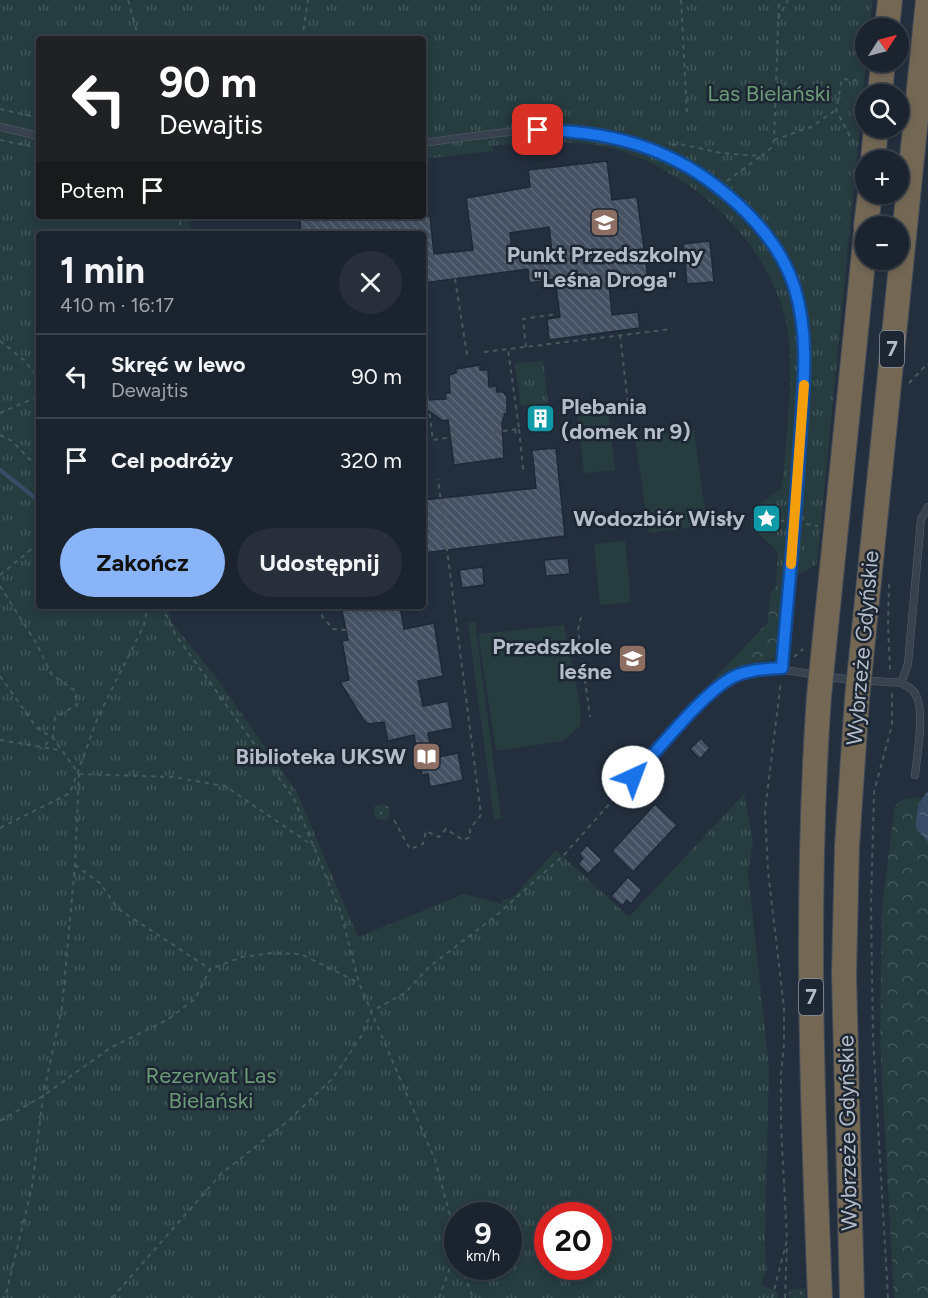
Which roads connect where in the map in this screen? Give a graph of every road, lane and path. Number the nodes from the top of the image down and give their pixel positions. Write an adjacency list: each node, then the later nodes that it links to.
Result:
1 (128, 0): 10 (path)
2 (308, 0): 11 (path)
3 (681, 0): 14 (path)
4 (779, 0): 9 (path)
5 (788, 0): 9 (path)
6 (890, 0): 8 (highway)
7 (928, 0): 93 (highway, Wybrzeże Gdyńskie / 7, bridge)
8 (888, 18)
9 (777, 21): 19 (path)
10 (138, 36)
11 (302, 36)
12 (860, 84): 19 (path)
13 (0, 109): 15 (path)
14 (687, 115)
15 (36, 117)
16 (0, 128): 17 (lane)
17 (36, 135)
18 (0, 140): 21 (path)
19 (774, 140): 23 (path)
20 (426, 143): 22 (lane)
21 (36, 147)
22 (650, 148): 23 (path); 24 (lane)
23 (761, 156): 24 (path)
24 (720, 189): 60 (lane)
25 (862, 270): 92 (highway, Wybrzeże Gdyńskie / 7, bridge)
26 (455, 279): 34 (path)
27 (557, 314): 31 (path)
28 (672, 329): 29 (path)
29 (620, 335): 31 (path); 40 (path)
30 (0, 341): 36 (path)
31 (526, 347): 32 (path)
32 (508, 349): 33 (path); 42 (path)
33 (484, 352)
34 (467, 355)
35 (928, 363): 37 (path)
36 (36, 375)
37 (907, 385)
38 (426, 386): 45 (path)
39 (36, 397): 41 (path)
40 (629, 412)
41 (0, 413)
42 (517, 429): 43 (path); 46 (path); 48 (path)
43 (494, 432)
44 (0, 435): 47 (path)
45 (459, 436)
46 (516, 436)
47 (36, 466)
48 (519, 470)
49 (438, 479): 73 (path)
50 (928, 507): 63 (lane)
51 (36, 546): 52 (path)
52 (0, 576)
53 (890, 581): 62 (path)
54 (0, 586): 66 (path)
55 (147, 609): 70 (path)
56 (163, 609): 75 (path)
57 (321, 609): 59 (path)
58 (581, 617): 65 (path)
59 (346, 630)
60 (782, 668): 62 (lane); 72 (lane)
61 (0, 675): 66 (path)
62 (891, 682): 63 (lane); 94 (path)
63 (901, 683): 71 (lane)
64 (780, 695): 83 (path)
65 (590, 717)
66 (53, 738): 68 (path); 69 (path)
67 (0, 740): 68 (path)
68 (40, 748): 69 (path)
69 (60, 750): 70 (path)
70 (79, 774): 74 (path); 75 (path); 76 (path)
71 (915, 775)
72 (633, 777): 79 (path)
73 (394, 820)
74 (0, 828)
75 (315, 847): 78 (path)
76 (75, 865): 77 (path); 80 (path)
77 (210, 969): 78 (path); 80 (path)
78 (359, 983): 79 (path)
79 (372, 1011): 82 (path); 87 (path)
80 (43, 1096): 81 (path); 86 (path)
81 (0, 1121)
82 (446, 1202)
83 (787, 1240): 90 (path); 91 (path)
84 (446, 1280): 88 (path)
85 (466, 1280): 89 (path)
86 (4, 1298)
87 (112, 1298)
88 (439, 1298)
89 (473, 1298)
90 (772, 1298)
91 (785, 1298)
92 (820, 1298)
93 (852, 1298)
94 (888, 1298)

